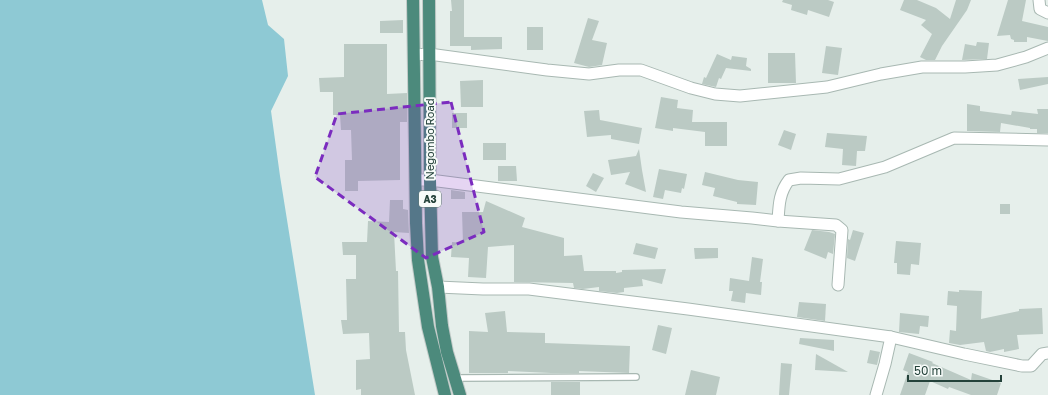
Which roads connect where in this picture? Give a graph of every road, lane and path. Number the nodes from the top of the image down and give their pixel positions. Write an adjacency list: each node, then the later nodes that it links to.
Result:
1 (413, 0): 7 (highway, Negombo Road / A3)
2 (429, 0): 6 (highway, Negombo Road / A3)
3 (1039, 0): 4 (street)
4 (1048, 13)
5 (1048, 48): 6 (street)
6 (429, 54): 7 (street); 10 (highway, Negombo Road / A3)
7 (414, 55): 9 (highway, Negombo Road / A3)
8 (1048, 140): 11 (street)
9 (416, 180): 10 (street); 18 (highway, Negombo Road / A3)
10 (430, 180): 11 (street); 13 (highway, Negombo Road / A3)
11 (778, 221): 12 (street)
12 (838, 285)
13 (438, 287): 14 (street); 17 (highway, Negombo Road / A3)
14 (891, 337): 15 (street); 20 (street)
15 (1048, 353)
16 (636, 377): 17 (lane)
17 (456, 378): 19 (highway, Negombo Road / A3)
18 (445, 395)
19 (460, 395)
20 (876, 395)

